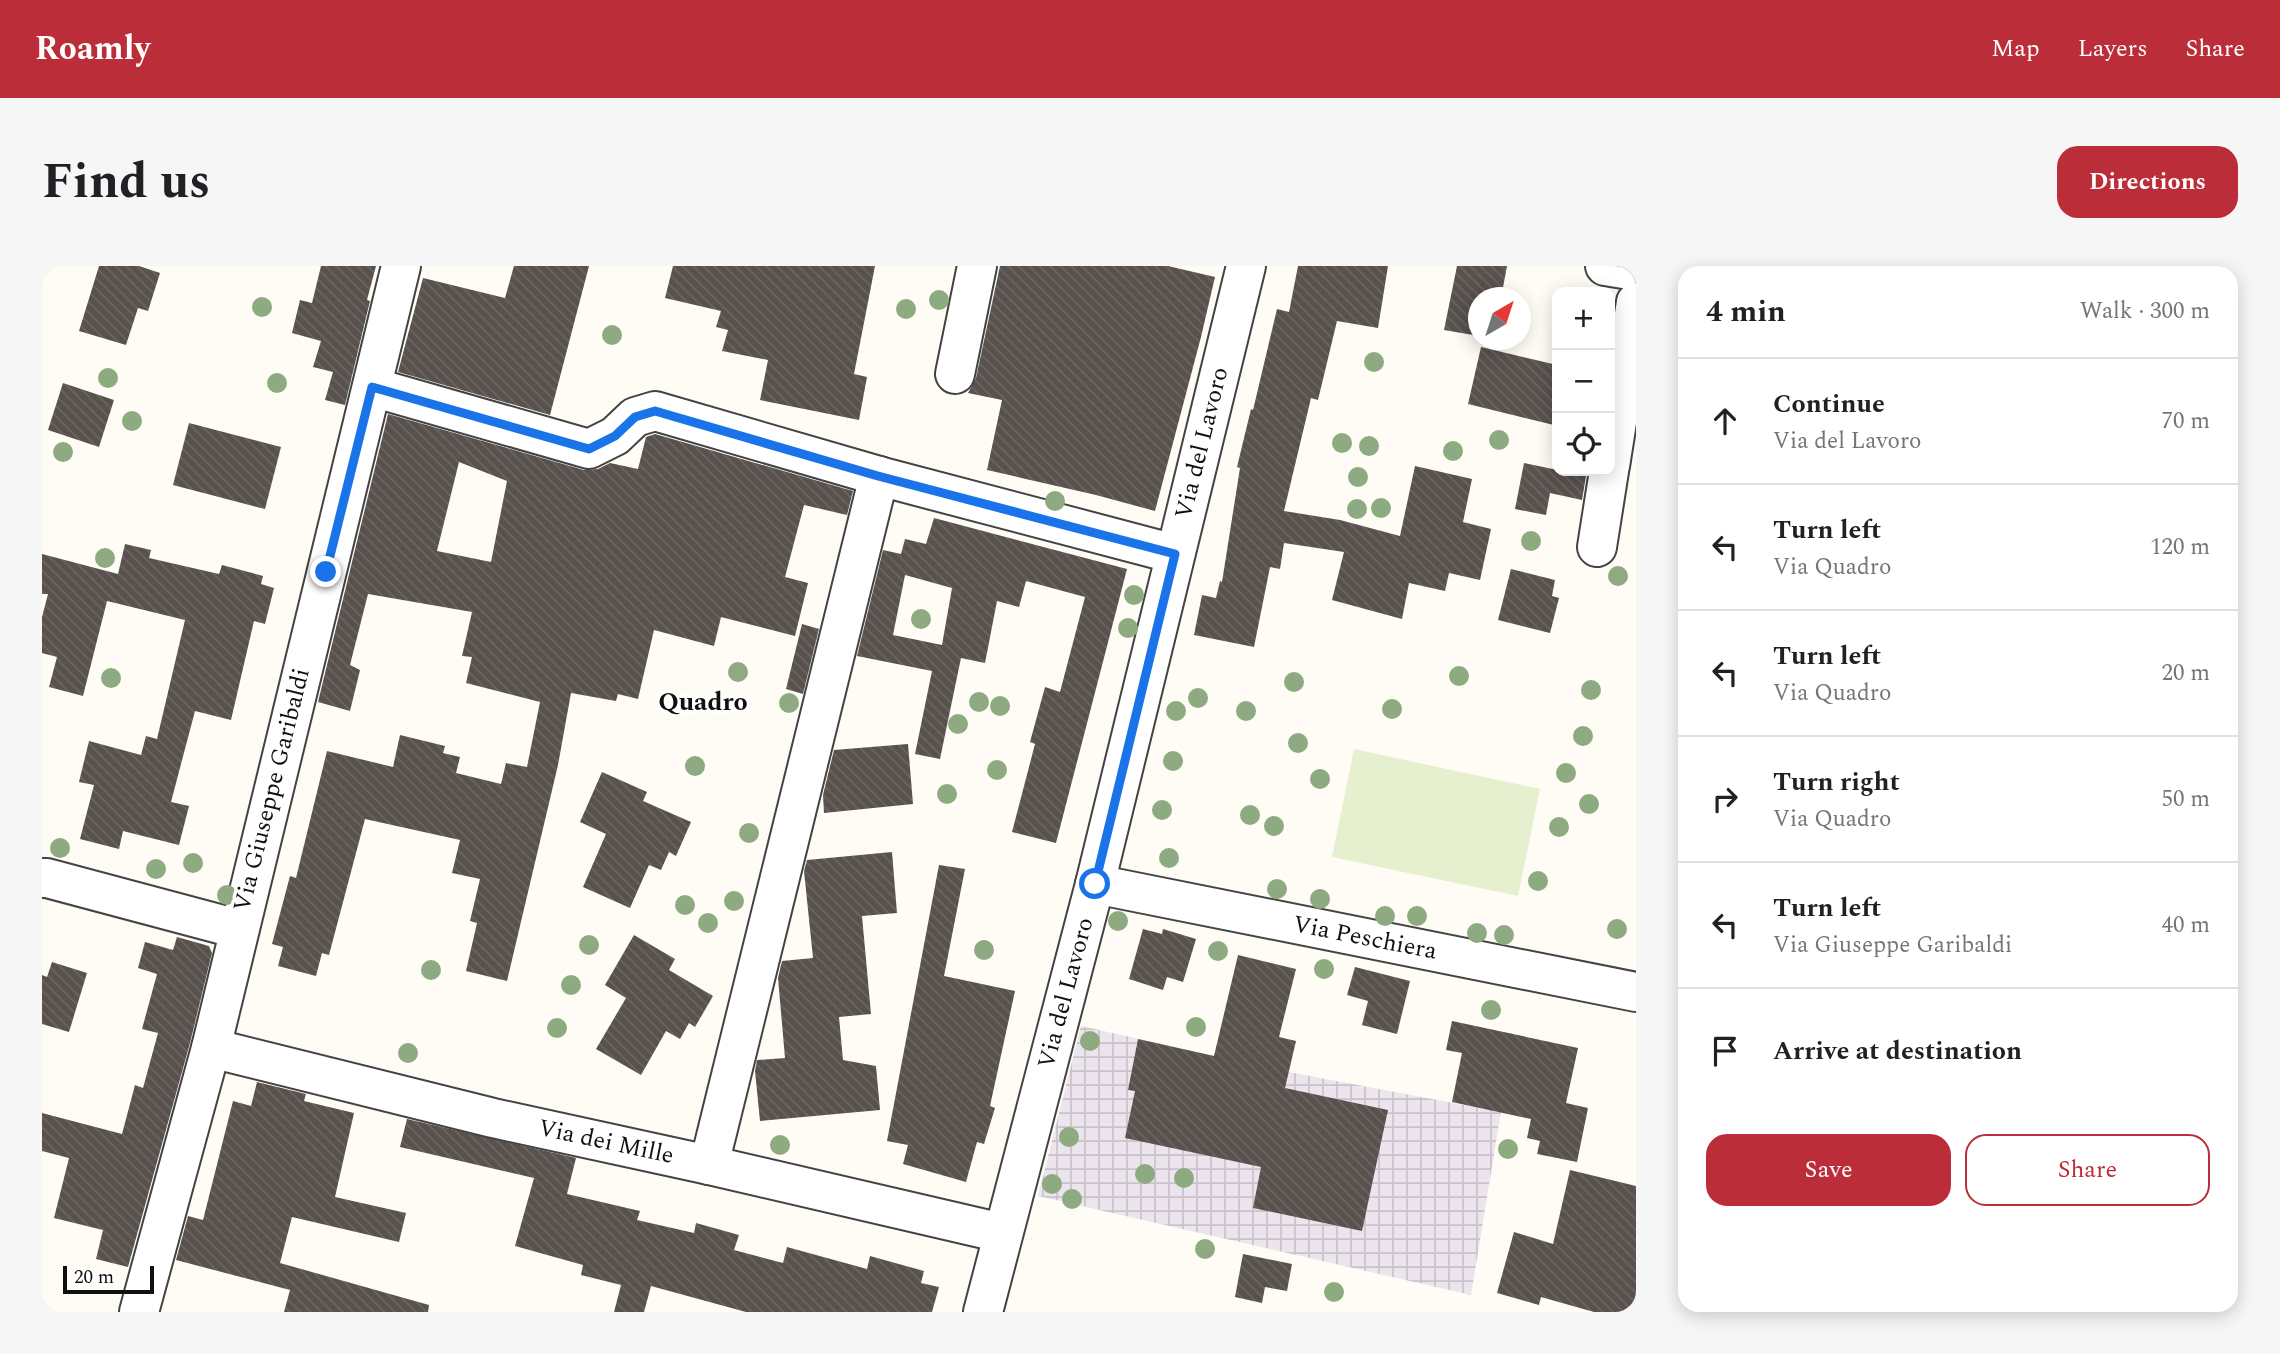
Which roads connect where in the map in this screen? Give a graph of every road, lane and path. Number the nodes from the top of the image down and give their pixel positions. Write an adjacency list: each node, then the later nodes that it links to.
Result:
1 (401, 266): 8 (street, Via Giuseppe Garibaldi)
2 (977, 266): 7 (street)
3 (1246, 266): 13 (street, Via del Lavoro)
4 (1605, 266): 5 (street)
5 (1636, 271)
6 (1636, 302): 9 (street)
7 (955, 374)
8 (372, 387): 10 (street); 16 (street, Via Giuseppe Garibaldi)
9 (1615, 431)
10 (878, 476): 13 (street); 19 (street)
11 (1608, 476): 12 (street)
12 (1597, 547)
13 (1175, 554): 15 (street, Via del Lavoro)
14 (42, 878): 16 (street)
15 (1095, 884): 17 (street, Via Peschiera); 20 (street, Via del Lavoro)
16 (238, 929): 18 (street, Via Giuseppe Garibaldi)
17 (1636, 992)
18 (211, 1048): 19 (street, Via dei Mille); 21 (street, Via Giuseppe Garibaldi)
19 (709, 1165): 20 (street, Via dei Mille)
20 (1002, 1233): 22 (street, Via del Lavoro)
21 (139, 1312)
22 (983, 1312)

